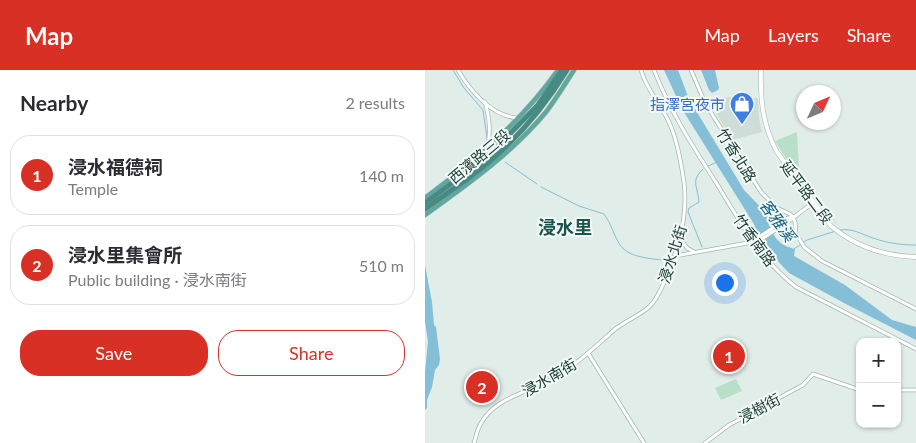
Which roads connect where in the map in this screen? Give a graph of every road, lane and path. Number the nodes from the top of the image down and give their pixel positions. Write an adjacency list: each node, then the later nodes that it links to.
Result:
1 (458, 70): 10 (street)
2 (558, 70): 11 (main road)
3 (562, 70): 11 (highway)
4 (567, 70): 11 (highway)
5 (574, 70): 11 (main road)
6 (641, 70): 20 (street, 浸水北街)
7 (654, 70): 21 (street, 竹香南路)
8 (691, 70): 19 (street, 竹香北路)
9 (761, 70): 15 (street, 延平路二段)
10 (485, 102): 12 (street); 13 (street)
11 (540, 107): 12 (main road, 西濱路三段); 16 (highway); 17 (highway); 18 (main road, 西濱路三段)
12 (519, 118): 13 (main road, 西濱路三段)
13 (487, 148): 14 (main road, 西濱路三段)
14 (425, 198)
15 (814, 202): 19 (street); 24 (street, 延平路二段)
16 (425, 203)
17 (425, 209)
18 (425, 215)
19 (793, 217): 21 (street); 25 (street)
20 (681, 238): 22 (street); 23 (street, 浸水北街)
21 (753, 242): 22 (street); 26 (street, 竹香南路)
22 (695, 253): 23 (street)
23 (675, 256): 27 (street, 浸水北街)
24 (916, 257)
25 (916, 309)
26 (916, 349)
27 (588, 353): 31 (street, 浸水南街); 32 (street)
28 (856, 389): 33 (street, 浸樹街)
29 (901, 390): 30 (street)
30 (916, 390)
31 (474, 443)
32 (644, 443)
33 (705, 443)

